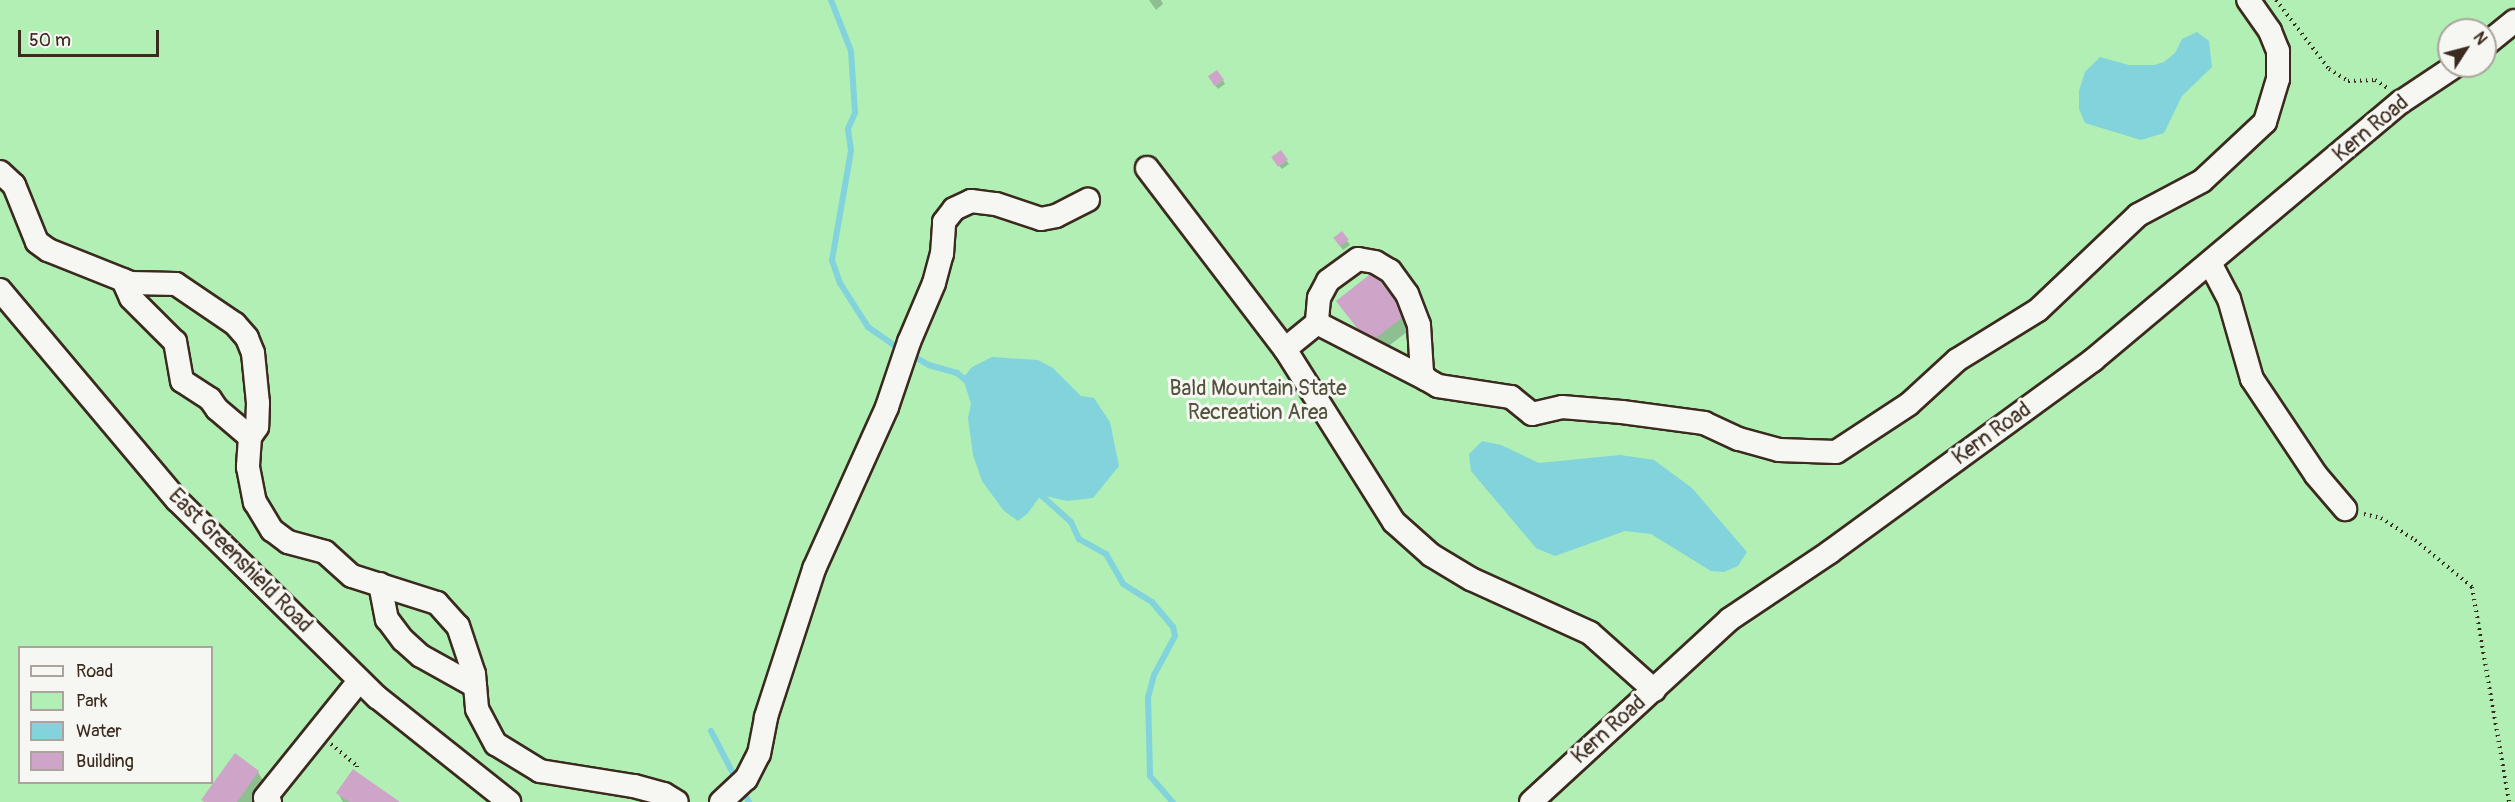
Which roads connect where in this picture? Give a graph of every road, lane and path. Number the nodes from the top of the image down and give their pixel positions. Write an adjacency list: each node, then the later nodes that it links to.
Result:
1 (2248, 0): 15 (street)
2 (2276, 0): 6 (path)
3 (2515, 21): 4 (street)
4 (2497, 35)
5 (2437, 78): 6 (street, Kern Road)
6 (2401, 102): 10 (street, Kern Road)
7 (1147, 168): 14 (street)
8 (0, 172): 11 (street)
9 (1088, 200): 27 (street)
10 (2210, 263): 17 (street); 21 (street, Kern Road)
11 (123, 280): 16 (street); 16 (street)
12 (0, 290): 19 (street, East Greenshield Road)
13 (1317, 323): 14 (street); 15 (street); 15 (street)
14 (1285, 349): 21 (street)
15 (1426, 379)
16 (250, 437): 18 (street)
17 (2345, 509): 29 (path)
18 (380, 584): 20 (street); 20 (street)
19 (359, 681): 22 (street); 25 (street, East Greenshield Road)
20 (475, 686): 26 (street)
21 (1654, 690): 28 (street, Kern Road)
22 (319, 734): 23 (path); 24 (street)
23 (357, 772)
24 (270, 802)
25 (509, 802)
26 (677, 802)
27 (721, 802)
28 (1531, 802)
29 (2509, 802)

